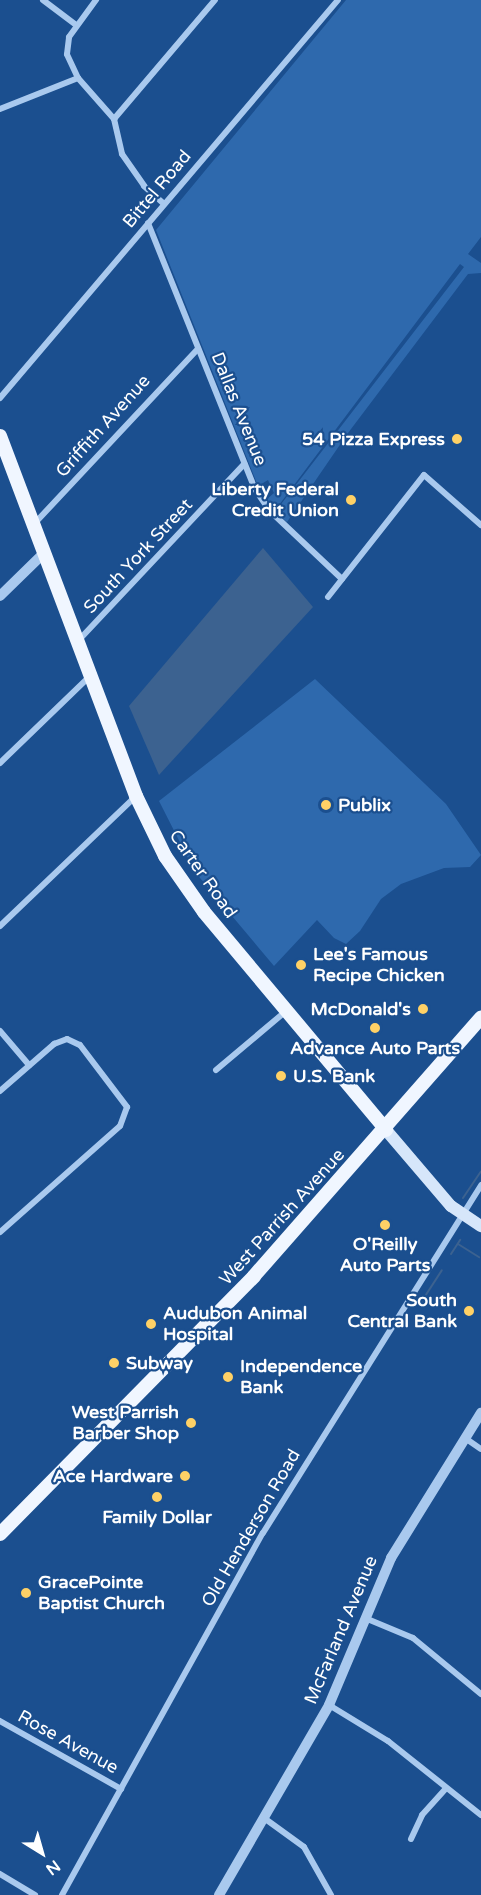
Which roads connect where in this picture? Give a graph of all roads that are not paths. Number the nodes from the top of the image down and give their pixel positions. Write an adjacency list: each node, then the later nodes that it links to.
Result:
1 (43, 0): 5 (street)
2 (96, 0): 5 (street)
3 (215, 0): 8 (street)
4 (338, 0): 9 (street, Bittel Road)
5 (75, 24): 6 (street)
6 (78, 78): 7 (street); 8 (street)
7 (0, 109)
8 (114, 119): 9 (street)
9 (164, 204): 10 (street, Bittel Road)
10 (148, 223): 11 (street, Dallas Avenue); 12 (street, Bittel Road)
11 (198, 349): 14 (street, Dallas Avenue); 15 (street, Griffith Avenue)
12 (0, 398)
13 (0, 436): 15 (main road, Carter Road)
14 (244, 464): 18 (street, Dallas Avenue); 21 (street, South York Street)
15 (33, 524): 17 (main road, Carter Road)
16 (481, 525): 18 (street)
17 (44, 553): 19 (street); 21 (main road, Carter Road)
18 (342, 579): 20 (street)
19 (0, 596)
20 (328, 597)
21 (78, 642): 22 (main road, Carter Road)
22 (90, 676): 23 (street); 24 (main road, Carter Road)
23 (0, 763)
24 (136, 796): 25 (street); 26 (main road, Carter Road)
25 (0, 926)
26 (286, 1011): 30 (street); 32 (main road, Carter Road)
27 (481, 1018): 32 (main road, West Parrish Avenue)
28 (0, 1031): 29 (street)
29 (29, 1065): 31 (street); 36 (street)
30 (216, 1070)
31 (0, 1091)
32 (386, 1130): 34 (main road, Carter Road); 40 (main road, West Parrish Avenue)
33 (481, 1185): 34 (street, Old Henderson Road)
34 (462, 1215): 35 (main road, Carter Road); 46 (street, Old Henderson Road)
35 (481, 1226)
36 (0, 1232)
37 (481, 1413): 38 (street, McFarland Avenue)
38 (465, 1438): 39 (street); 41 (street, McFarland Avenue)
39 (481, 1449)
40 (0, 1534)
41 (364, 1618): 42 (street); 43 (street, McFarland Avenue)
42 (481, 1694)
43 (329, 1705): 45 (street); 48 (street, McFarland Avenue)
44 (0, 1721): 46 (street, Rose Avenue)
45 (446, 1788): 47 (street); 49 (street)
46 (121, 1789): 52 (street, Old Henderson Road)
47 (481, 1815)
48 (264, 1818): 53 (street, McFarland Avenue); 54 (street)
49 (411, 1839)
50 (0, 1874): 51 (street)
51 (35, 1895)
52 (62, 1895)
53 (219, 1895)
54 (331, 1895)

